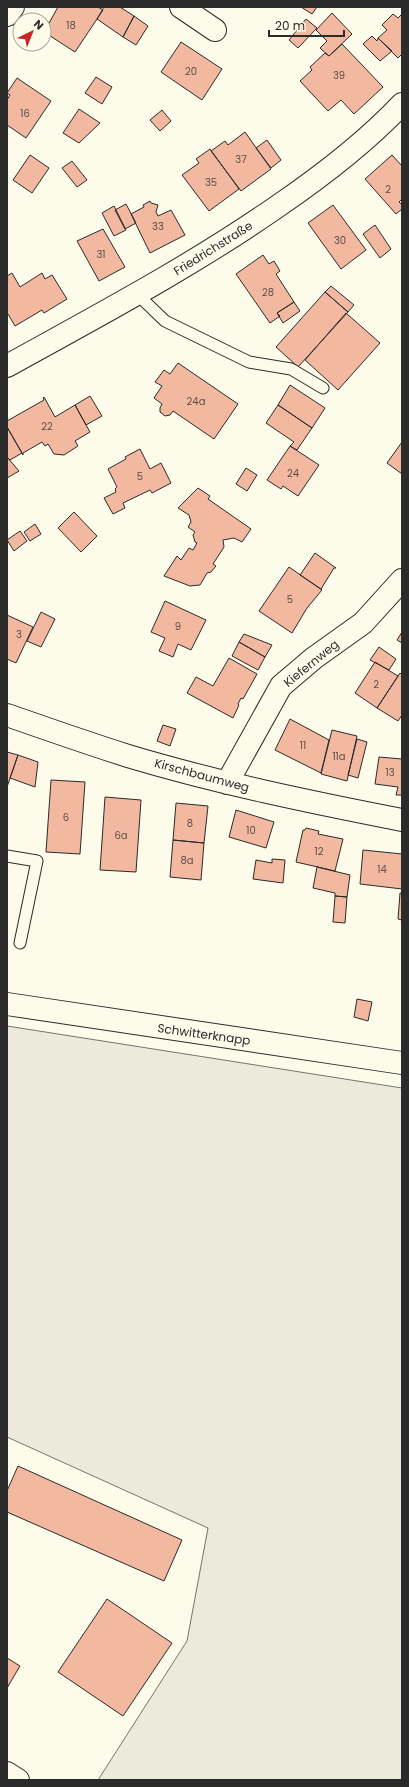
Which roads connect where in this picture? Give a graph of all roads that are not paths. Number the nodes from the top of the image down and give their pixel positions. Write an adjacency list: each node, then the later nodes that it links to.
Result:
1 (13, 7): 3 (street)
2 (181, 7): 4 (street)
3 (7, 15)
4 (215, 30)
5 (399, 113): 6 (street, Friedrichstraße)
6 (137, 294): 7 (street, Friedrichstraße); 8 (lane)
7 (7, 366)
8 (323, 388)
9 (402, 580): 11 (street, Kiefernweg)
10 (7, 715): 11 (street, Kirschbaumweg)
11 (228, 783): 12 (street, Kirschbaumweg)
12 (402, 820)
13 (7, 856): 14 (lane)
14 (20, 943)
15 (7, 1004): 16 (street, Schwitterknapp)
16 (402, 1063)
17 (7, 1773): 18 (street)
18 (18, 1780)

